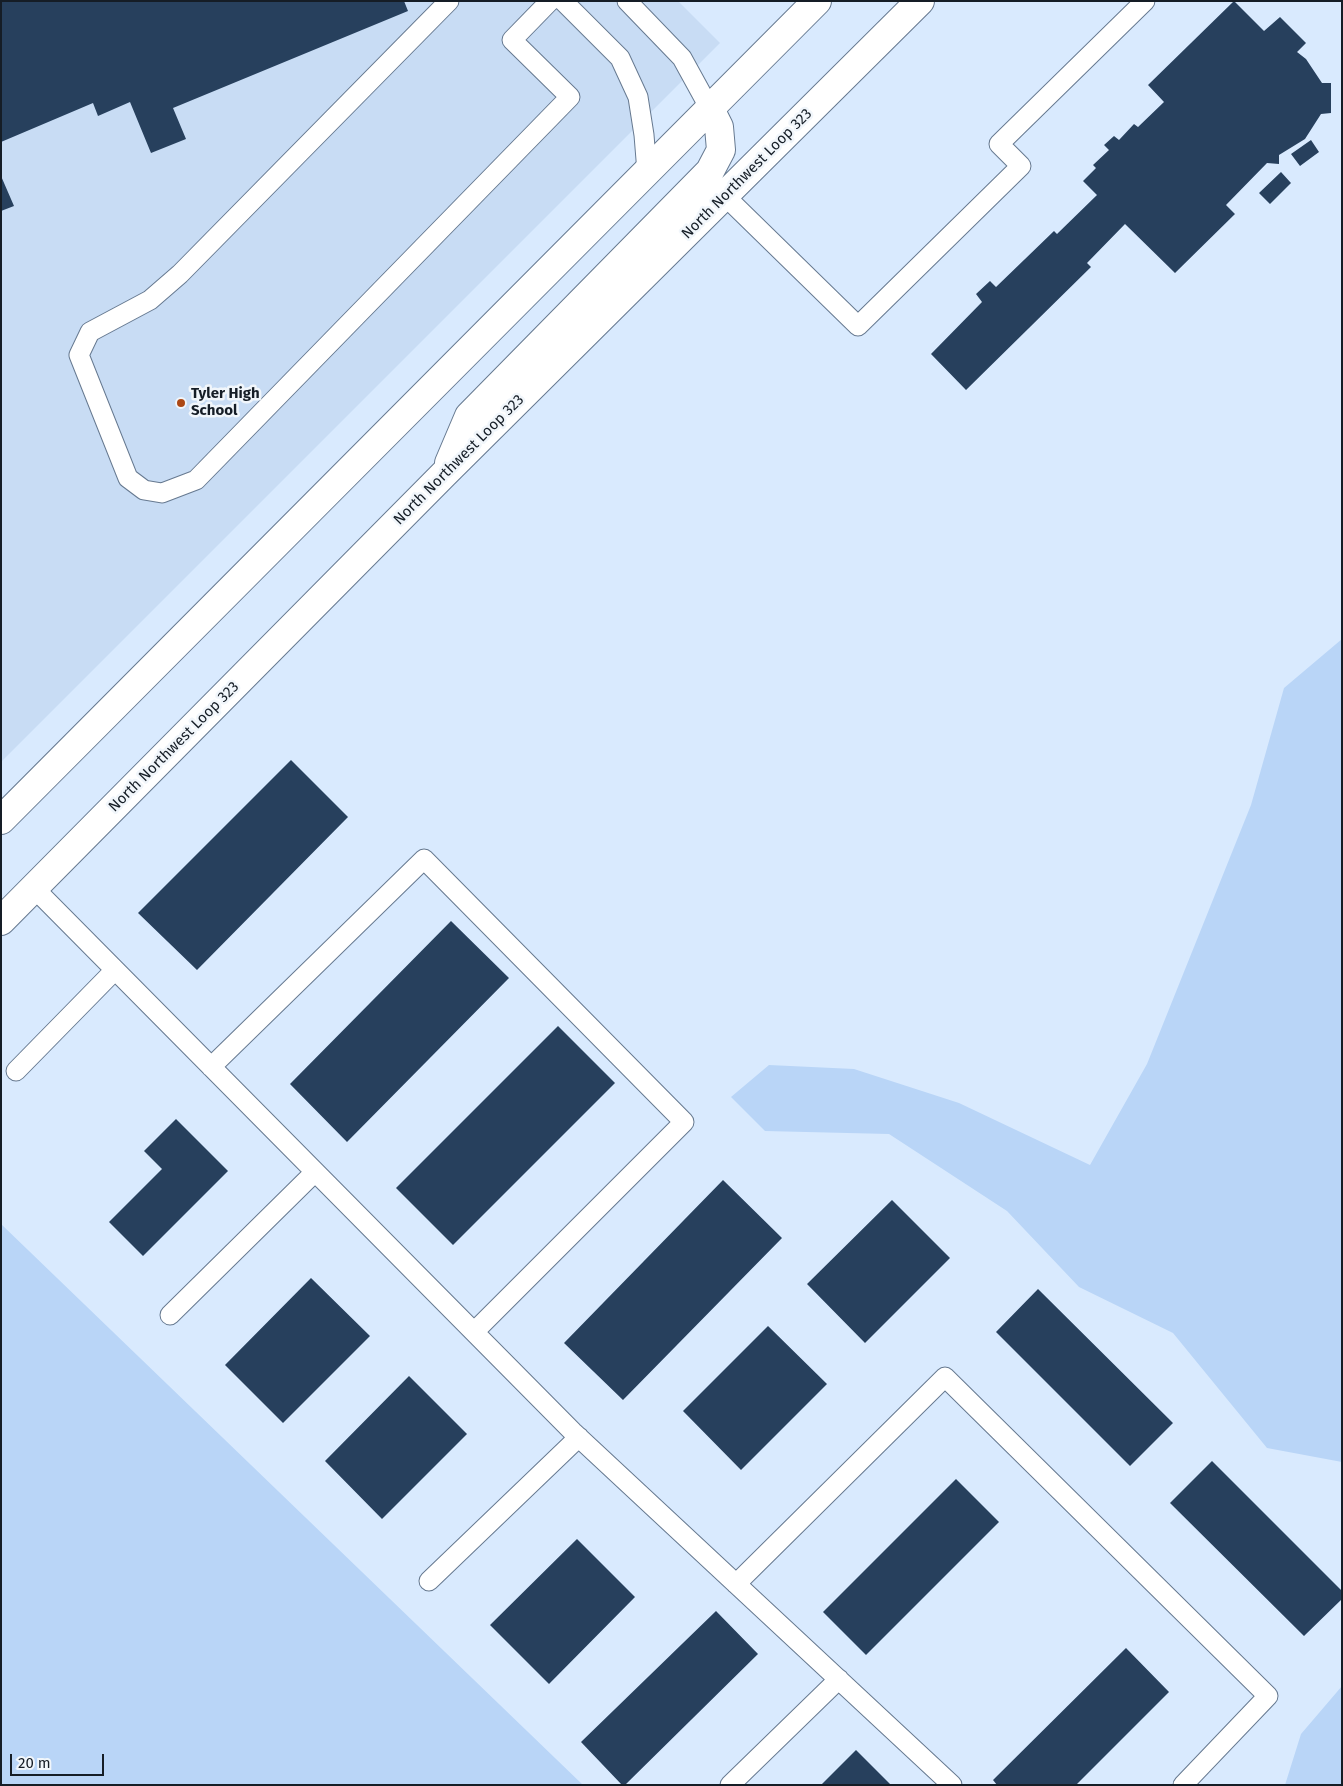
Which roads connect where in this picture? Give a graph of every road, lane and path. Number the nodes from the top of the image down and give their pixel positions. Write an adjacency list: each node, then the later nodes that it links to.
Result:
1 (449, 1): 2 (lane)
2 (550, 1)
3 (563, 1): 9 (lane)
4 (627, 1): 8 (lane)
5 (817, 1): 8 (highway)
6 (920, 1): 10 (highway, North Northwest Loop 323)
7 (1145, 1): 10 (lane)
8 (710, 109): 9 (highway); 11 (highway)
9 (647, 172): 12 (highway)
10 (725, 196): 11 (highway, North Northwest Loop 323)
11 (444, 474): 13 (highway, North Northwest Loop 323)
12 (1, 820)
13 (34, 888): 14 (highway, North Northwest Loop 323); 15 (lane)
14 (1, 921)
15 (115, 970): 16 (lane); 17 (lane)
16 (211, 1067): 18 (lane); 20 (lane)
17 (16, 1071)
18 (316, 1172): 19 (lane); 20 (lane)
19 (170, 1315)
20 (474, 1332): 21 (lane)
21 (579, 1437): 22 (lane); 23 (lane)
22 (428, 1581)
23 (736, 1584): 24 (lane); 27 (lane)
24 (839, 1680): 25 (lane); 26 (lane)
25 (730, 1785)
26 (952, 1785)
27 (1183, 1785)

